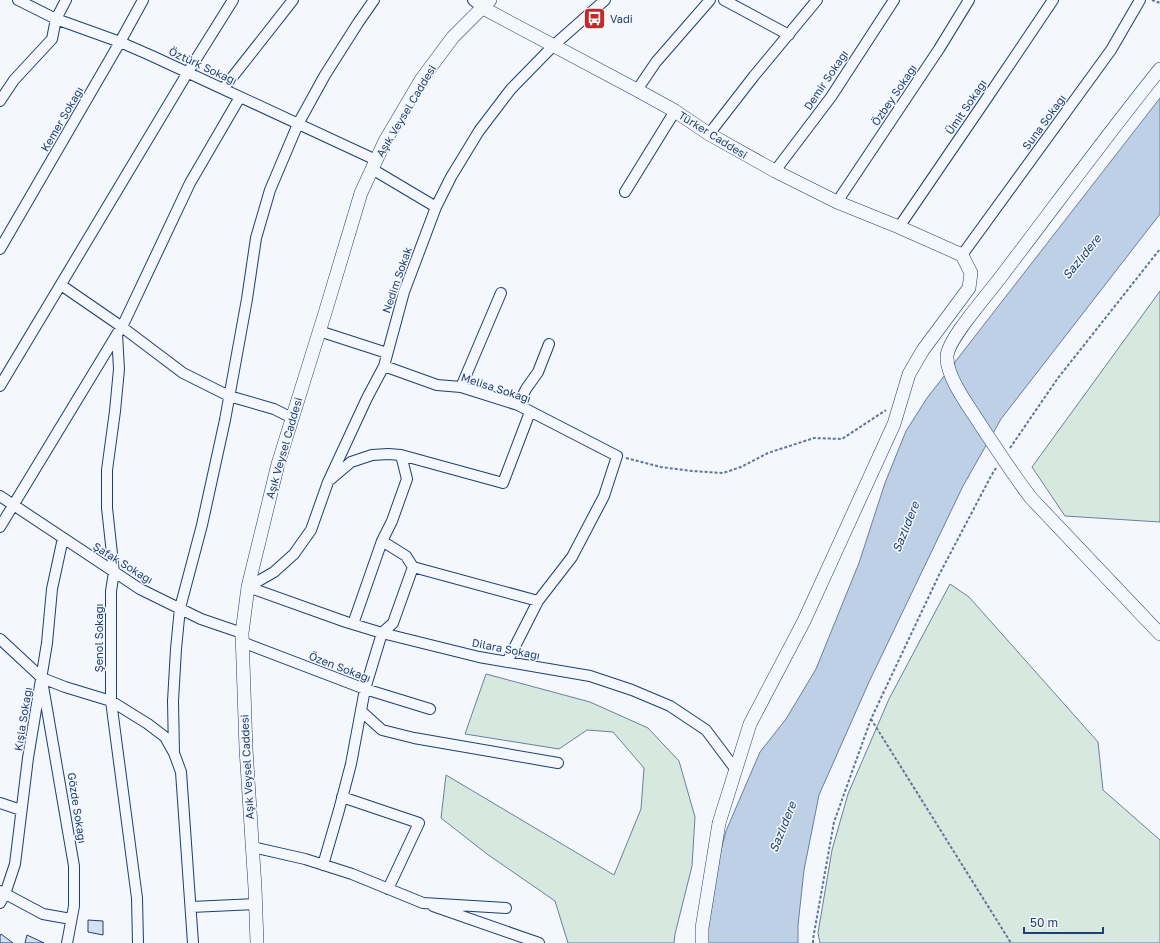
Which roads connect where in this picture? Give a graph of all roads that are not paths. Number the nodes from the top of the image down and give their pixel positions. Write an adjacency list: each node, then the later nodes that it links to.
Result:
1 (18, 0): 16 (street, Öztürk Sokağı)
2 (66, 0): 16 (street)
3 (143, 0): 18 (street, Kemer Sokağı)
4 (233, 0): 21 (street)
5 (293, 0): 22 (street)
6 (374, 0): 27 (street)
7 (605, 0): 19 (street, Nedim Sokak)
8 (710, 0): 23 (street)
9 (724, 0): 17 (street)
10 (817, 0): 17 (street)
11 (894, 0): 30 (street, Demir Sokağı)
12 (969, 0): 32 (street, Özbey Sokağı)
13 (1053, 0): 34 (street, Ümit Sokağı)
14 (1140, 0): 36 (street, Suna Sokağı)
15 (482, 3): 19 (street, Türker Caddesi); 29 (street, Aşık Veysel Caddesi)
16 (56, 19): 18 (street, Öztürk Sokağı); 25 (street)
17 (789, 35): 28 (street)
18 (120, 42): 21 (street, Öztürk Sokağı); 35 (street, Kemer Sokağı)
19 (554, 45): 23 (street, Türker Caddesi); 33 (street, Nedim Sokak)
20 (1160, 69): 64 (street)
21 (188, 72): 22 (street, Öztürk Sokağı); 37 (street)
22 (224, 89): 24 (street, Öztürk Sokağı)
23 (637, 90): 26 (street, Türker Caddesi)
24 (240, 97): 27 (street, Öztürk Sokağı); 39 (street)
25 (0, 101)
26 (675, 111): 28 (street, Türker Caddesi); 31 (street)
27 (298, 124): 29 (street, Öztürk Sokağı); 46 (street)
28 (709, 134): 30 (street, Türker Caddesi)
29 (374, 164): 33 (street, Öztürk Sokağı); 40 (street, Aşık Veysel Caddesi)
30 (775, 171): 32 (street, Türker Caddesi)
31 (625, 192)
32 (837, 202): 34 (street, Türker Caddesi)
33 (436, 207): 42 (street, Nedim Sokak)
34 (899, 227): 36 (street, Türker Caddesi)
35 (0, 249)
36 (962, 255): 75 (street)
37 (61, 285): 39 (street); 44 (street)
38 (501, 293): 45 (street)
39 (120, 330): 46 (street); 53 (street); 58 (street, Şenol Sokağı)
40 (319, 331): 42 (street); 49 (street, Aşık Veysel Caddesi)
41 (549, 344): 47 (street)
42 (387, 353): 43 (street, Nedim Sokak)
43 (384, 366): 45 (street, Melisa Sokağı); 51 (street, Nedim Sokak)
44 (0, 386)
45 (461, 387): 47 (street, Melisa Sokağı)
46 (229, 396): 49 (street); 61 (street)
47 (518, 405): 48 (street, Melisa Sokağı)
48 (530, 412): 50 (street); 60 (street, Melisa Sokağı)
49 (292, 418): 59 (street, Aşık Veysel Caddesi)
50 (401, 455): 51 (street); 56 (street)
51 (328, 482): 59 (street, Nedim Sokak)
52 (0, 496): 53 (street, Şafak Sokağı)
53 (13, 505): 54 (street); 55 (street, Şafak Sokağı)
54 (0, 527)
55 (63, 538): 58 (street, Şafak Sokağı); 68 (street, Kışla Sokağı)
56 (382, 541): 57 (street); 62 (street)
57 (413, 567): 60 (street); 63 (street)
58 (114, 572): 61 (street, Şafak Sokağı); 70 (street, Şenol Sokağı)
59 (248, 587): 62 (street, Dilara Sokağı); 65 (street, Aşık Veysel Caddesi)
60 (538, 601): 67 (street)
61 (180, 608): 65 (street, Şafak Sokağı); 73 (street)
62 (353, 624): 63 (street, Dilara Sokağı)
63 (382, 633): 67 (street, Dilara Sokağı); 69 (street)
64 (1160, 634)
65 (242, 638): 69 (street, Özen Sokağı); 79 (street, Aşık Veysel Caddesi)
66 (0, 639): 68 (street)
67 (507, 662): 75 (street, Dilara Sokağı)
68 (42, 678): 70 (street); 78 (street, Kışla Sokağı); 87 (street, Gözde Sokağı)
69 (365, 689): 71 (street, Özen Sokağı); 72 (street)
70 (111, 701): 73 (street); 89 (street, Şenol Sokağı)
71 (430, 709)
72 (361, 711): 74 (street); 76 (street)
73 (174, 753): 85 (street)
74 (558, 762)
75 (736, 770): 93 (street)
76 (342, 797): 80 (street); 81 (street)
77 (0, 803): 78 (street)
78 (21, 810): 82 (street, Kışla Sokağı)
79 (252, 847): 80 (street); 84 (street, Aşık Veysel Caddesi)
80 (323, 865): 81 (street)
81 (388, 889): 83 (street)
82 (2, 896): 87 (street)
83 (423, 903): 86 (street); 92 (street)
84 (256, 904): 85 (street); 91 (street, Aşık Veysel Caddesi)
85 (191, 907): 90 (street)
86 (506, 908)
87 (72, 919): 88 (street, Gözde Sokağı)
88 (67, 943)
89 (138, 943)
90 (193, 943)
91 (257, 943)
92 (539, 943)
93 (702, 943)

